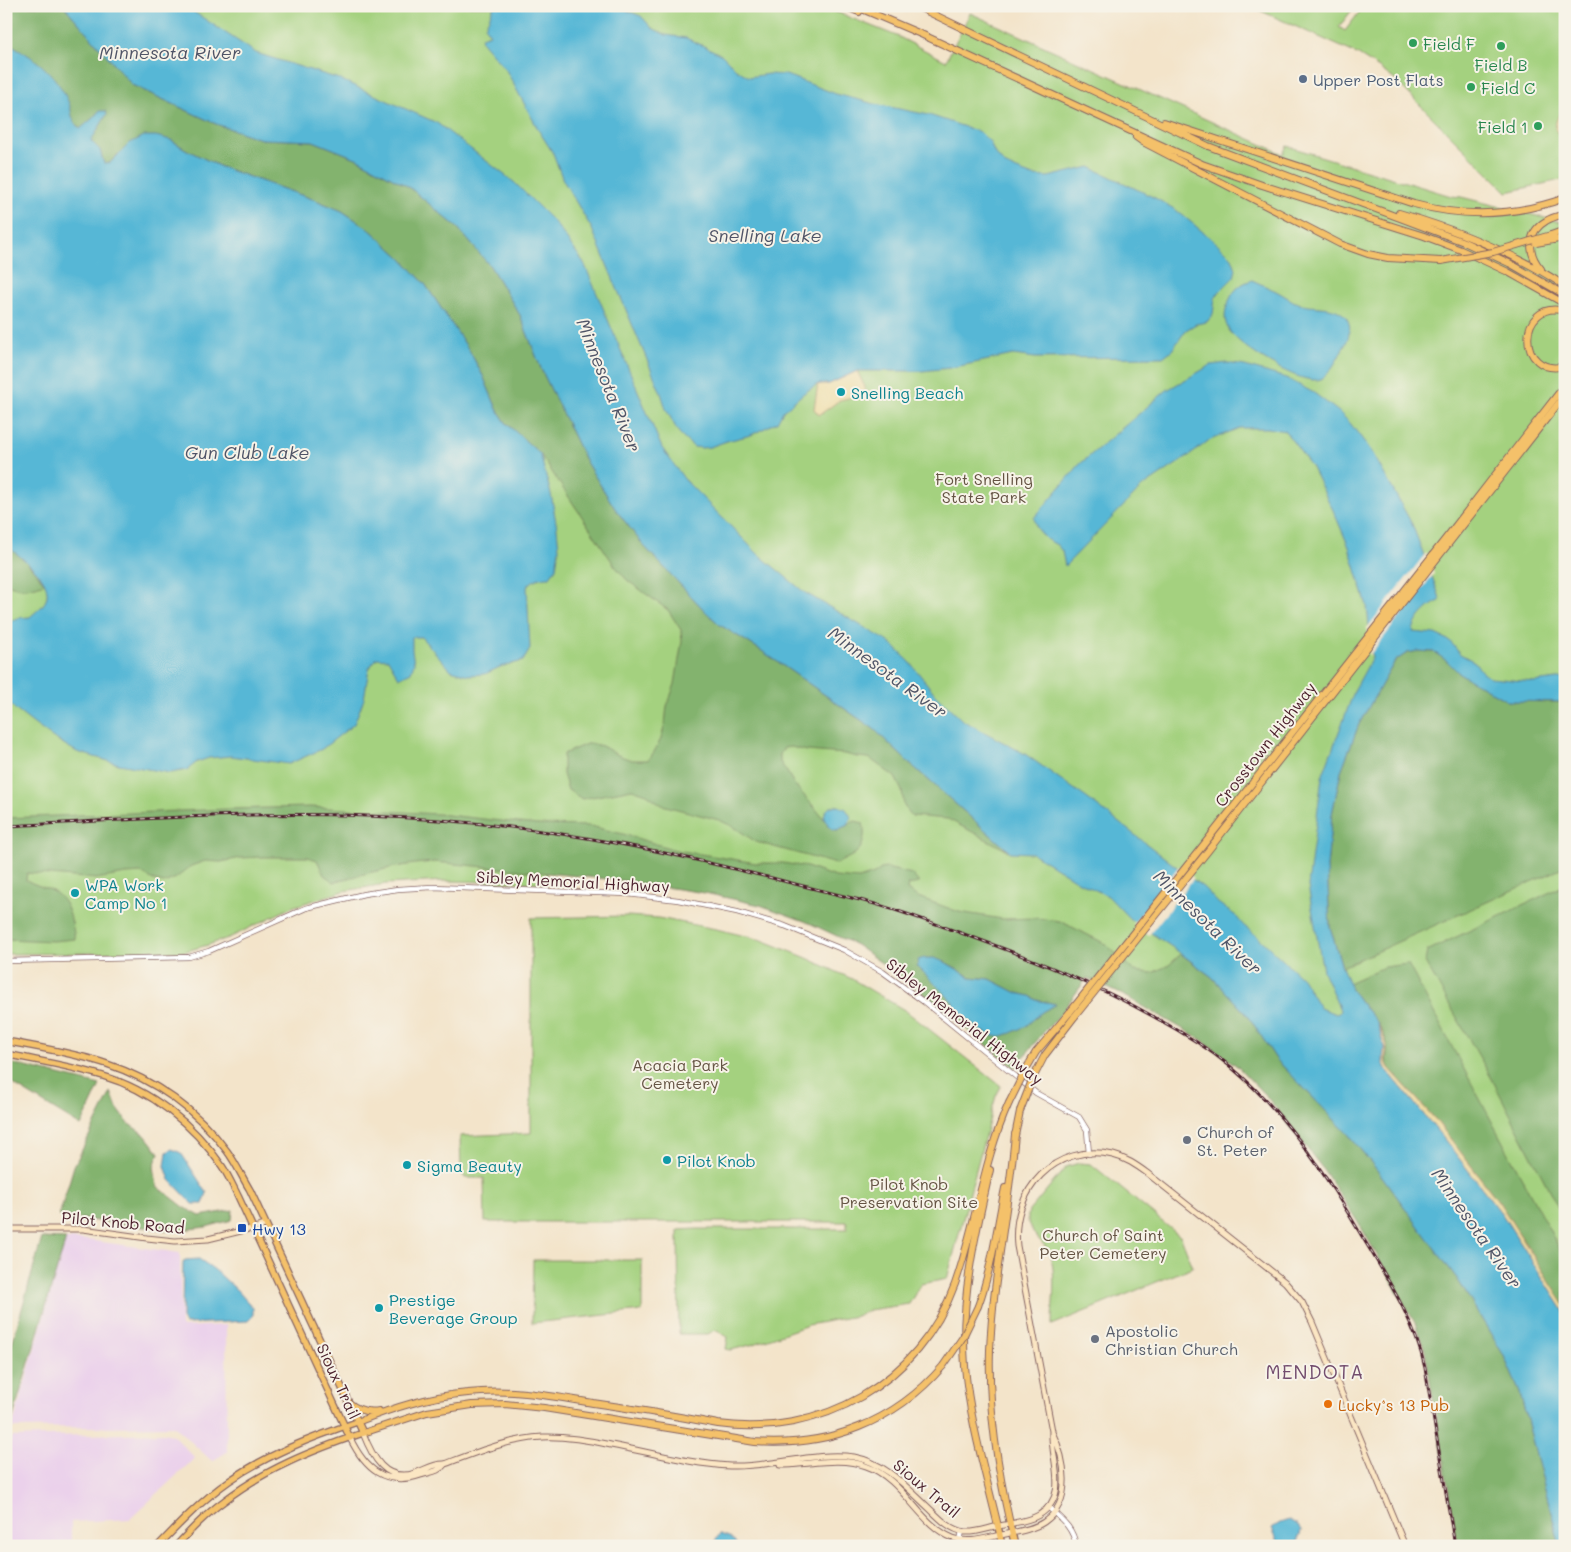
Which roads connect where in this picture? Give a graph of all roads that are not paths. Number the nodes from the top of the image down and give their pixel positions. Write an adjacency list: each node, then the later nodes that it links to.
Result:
1 (844, 6): 4 (highway)
2 (855, 6): 4 (highway)
3 (916, 6): 5 (highway)
4 (895, 23): 6 (highway)
5 (1148, 116): 7 (highway); 8 (highway)
6 (1123, 128): 11 (highway, bridge); 16 (highway)
7 (1565, 198)
8 (1354, 200): 13 (highway); 15 (highway)
9 (1564, 214): 13 (highway)
10 (1565, 230): 11 (highway)
11 (1552, 238): 12 (highway)
12 (1565, 238)
13 (1547, 274): 14 (highway)
14 (1565, 286)
15 (1565, 295)
16 (1565, 304)
17 (1565, 311): 18 (highway)
18 (1565, 366)
19 (1565, 385): 22 (highway, Crosstown Highway, bridge)
20 (1565, 395): 22 (highway, bridge)
21 (6, 961): 27 (street, Sibley Memorial Highway)
22 (1073, 1014): 25 (highway, Crosstown Highway, bridge); 26 (highway, Crosstown Highway, bridge)
23 (6, 1041): 28 (highway, Sioux Trail)
24 (6, 1054): 29 (highway, Sioux Trail)
25 (999, 1128): 32 (highway); 43 (highway)
26 (1015, 1134): 36 (highway, bridge); 42 (highway)
27 (1089, 1154): 35 (main road); 53 (main road)
28 (266, 1225): 29 (main road, Pilot Knob Road); 31 (highway, Sioux Trail)
29 (254, 1228): 30 (main road, Pilot Knob Road); 34 (highway, Sioux Trail)
30 (6, 1229)
31 (348, 1402): 32 (highway); 33 (highway, Sioux Trail)
32 (392, 1409): 33 (highway)
33 (357, 1422): 34 (highway); 36 (highway, Sioux Trail)
34 (345, 1426): 37 (highway, Sioux Trail); 48 (highway)
35 (1052, 1431): 40 (main road); 41 (main road)
36 (363, 1433): 37 (highway); 38 (main road, Sioux Trail)
37 (350, 1438): 38 (main road, Sioux Trail); 49 (highway)
38 (445, 1464): 39 (main road, Sioux Trail)
39 (768, 1464): 44 (main road, Sioux Trail); 47 (main road, Sioux Trail)
40 (1048, 1507): 41 (street); 42 (main road, Sioux Trail)
41 (1054, 1512): 45 (main road, Sioux Trail); 52 (street)
42 (1010, 1524): 43 (main road, Sioux Trail); 45 (highway)
43 (998, 1526): 44 (main road, Sioux Trail); 46 (highway)
44 (962, 1531): 47 (street)
45 (1012, 1533): 46 (main road, Sioux Trail); 51 (highway)
46 (1000, 1535): 47 (main road, Sioux Trail); 50 (highway)
47 (960, 1543)
48 (158, 1546)
49 (176, 1546)
50 (1002, 1546)
51 (1015, 1546)
52 (1076, 1546)
53 (1405, 1546)

